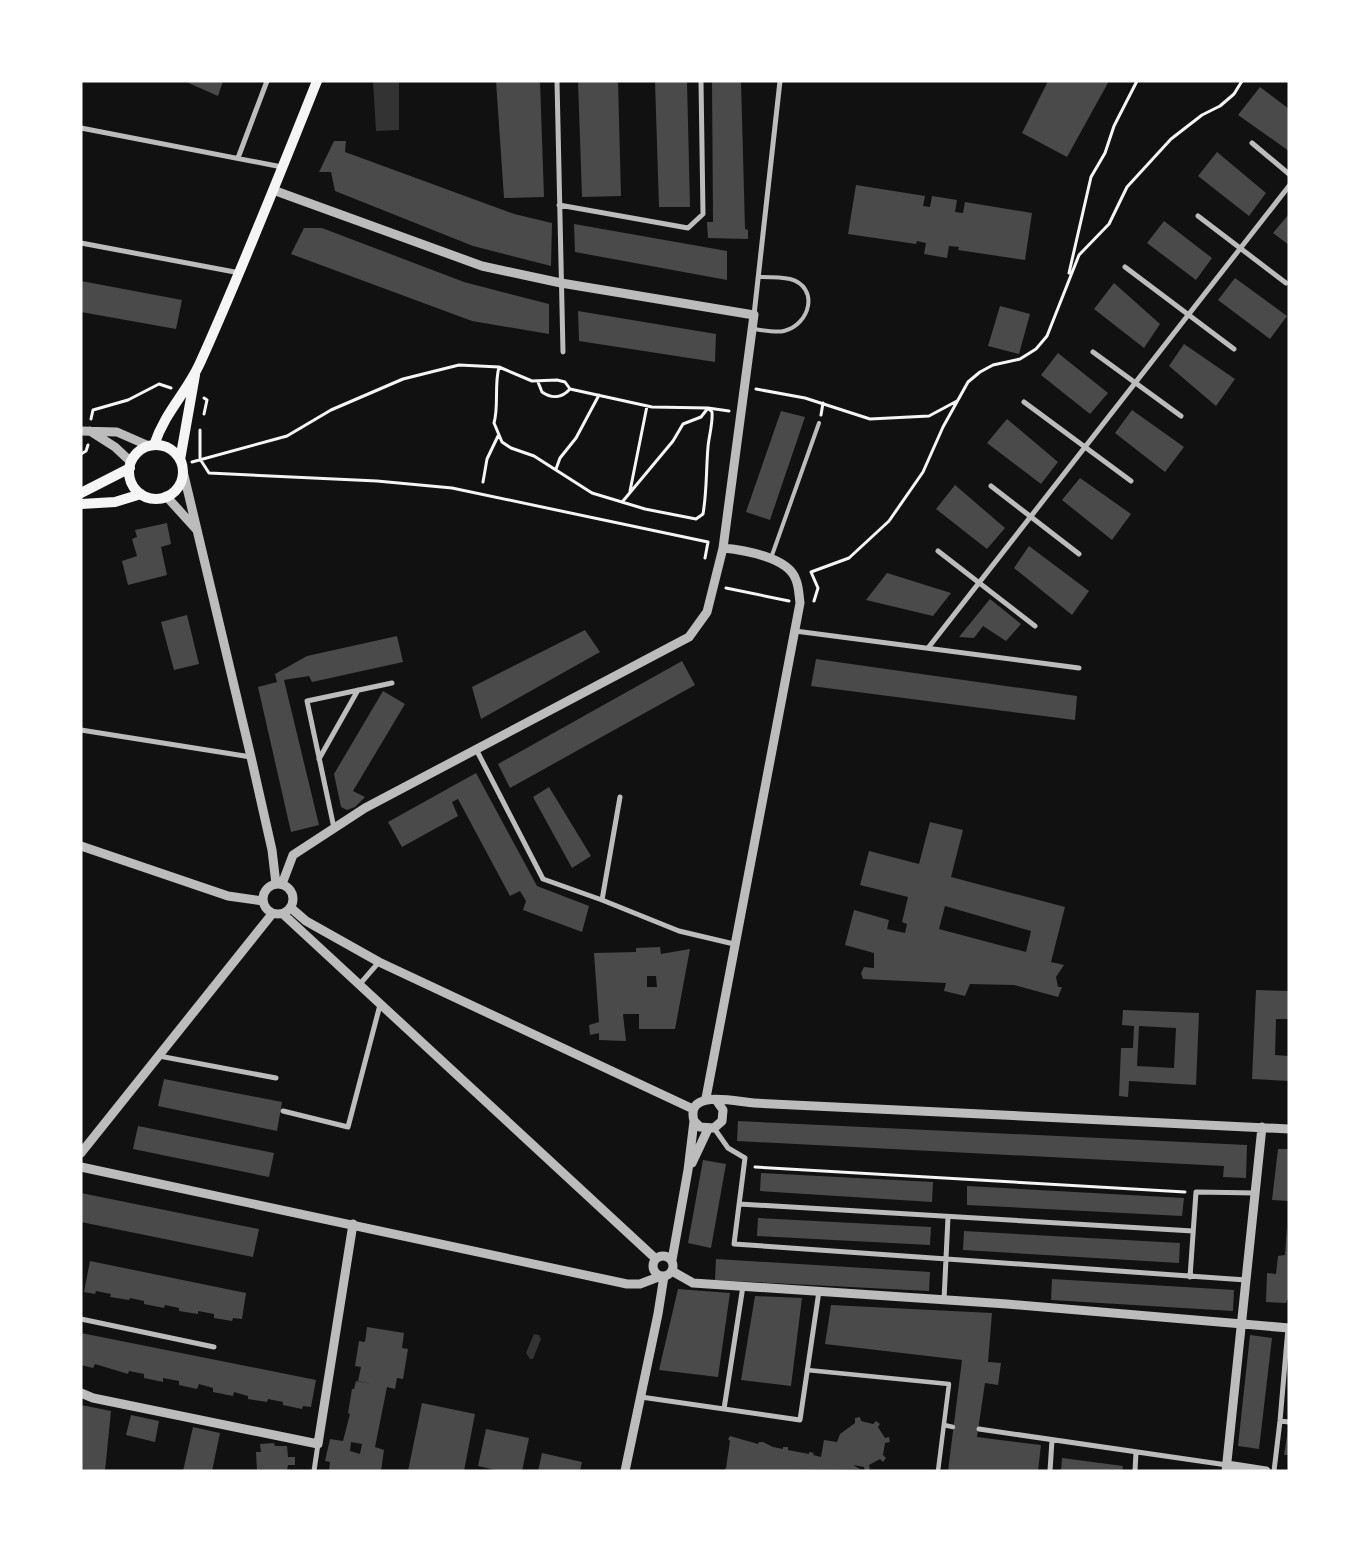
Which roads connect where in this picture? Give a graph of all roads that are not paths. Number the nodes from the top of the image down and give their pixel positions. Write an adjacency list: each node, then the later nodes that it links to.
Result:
1 (267, 81): 8 (street)
2 (317, 81): 9 (main road)
3 (557, 81): 13 (street)
4 (701, 81): 13 (street)
5 (780, 81): 19 (street)
6 (81, 128): 8 (street)
7 (1252, 143): 10 (street)
8 (238, 158): 9 (street)
9 (283, 167): 12 (main road)
10 (1289, 174)
11 (1289, 186): 16 (street)
12 (273, 190): 18 (main road); 20 (street)
13 (559, 205): 20 (street)
14 (1198, 216): 16 (street)
15 (81, 244): 18 (street)
16 (1241, 247): 21 (street); 23 (street)
17 (1125, 267): 23 (street)
18 (240, 273): 29 (main road)
19 (759, 277): 22 (street); 24 (lane)
20 (561, 283): 22 (street); 26 (street)
21 (1286, 283)
22 (754, 315): 24 (street)
23 (1188, 315): 25 (street); 28 (street)
24 (753, 329): 46 (street)
25 (1234, 350)
26 (563, 352)
27 (1093, 352): 28 (street)
28 (1136, 382): 31 (street); 35 (street)
29 (187, 393): 34 (main road); 37 (main road)
30 (1024, 402): 35 (street)
31 (1181, 416)
32 (819, 423): 49 (lane)
33 (86, 431): 34 (street); 36 (street)
34 (151, 445): 36 (main road); 37 (main road)
35 (1084, 448): 38 (street); 44 (street)
36 (130, 465): 40 (main road); 41 (main road)
37 (182, 465): 42 (main road); 45 (street)
38 (1131, 481)
39 (991, 486): 44 (street)
40 (81, 493)
41 (141, 494): 42 (main road); 43 (main road)
42 (166, 496): 45 (street)
43 (81, 504)
44 (1031, 517): 48 (street); 50 (street)
45 (198, 531): 59 (street)
46 (723, 548): 49 (street); 58 (street)
47 (938, 551): 50 (street)
48 (1079, 554)
49 (771, 558): 52 (street)
50 (979, 583): 51 (street); 53 (street)
51 (1035, 626)
52 (795, 631): 53 (street); 69 (street)
53 (928, 648): 54 (street)
54 (1079, 668)
55 (392, 683): 56 (street)
56 (358, 690): 60 (street); 60 (street)
57 (81, 730): 59 (street)
58 (477, 751): 62 (street); 66 (street)
59 (251, 756): 64 (street)
60 (319, 759): 62 (street)
61 (620, 798): 66 (street)
62 (334, 828): 64 (street)
63 (81, 846): 65 (street)
64 (279, 884): 65 (street); 67 (street)
65 (263, 900): 68 (street)
66 (602, 900): 69 (street)
67 (287, 911): 68 (street); 70 (street); 71 (street)
68 (272, 914): 73 (street)
69 (734, 944): 75 (street)
70 (380, 962): 71 (street); 78 (street)
71 (359, 985): 72 (street)
72 (380, 1004): 80 (street); 94 (street)
73 (159, 1056): 74 (street); 85 (street)
74 (276, 1078)
75 (706, 1098): 76 (street); 78 (street)
76 (716, 1100): 77 (street); 79 (street)
77 (754, 1103): 79 (street); 82 (street)
78 (693, 1109): 81 (street)
79 (723, 1110): 83 (street)
80 (283, 1111)
81 (694, 1120): 83 (street); 87 (street)
82 (1262, 1127): 84 (street); 88 (street)
83 (711, 1128): 87 (street); 89 (street)
84 (1289, 1128)
85 (81, 1153)
86 (81, 1167): 91 (street)
87 (688, 1170): 93 (street)
88 (1256, 1193): 92 (street); 99 (street)
89 (739, 1204): 90 (street); 95 (street)
90 (948, 1217): 92 (street); 95 (street)
91 (354, 1224): 97 (street); 118 (street)
92 (1193, 1231): 98 (street)
93 (669, 1258): 94 (street); 96 (street)
94 (656, 1259): 97 (street)
95 (946, 1260): 98 (street); 102 (street)
96 (672, 1271): 97 (street); 100 (street)
97 (662, 1276): 110 (street)
98 (1190, 1277): 99 (street)
99 (1246, 1280): 104 (street)
100 (743, 1286): 101 (street); 111 (street)
101 (819, 1291): 102 (street); 107 (street)
102 (944, 1300): 104 (street)
103 (81, 1319): 106 (street)
104 (1242, 1324): 105 (street); 120 (street)
105 (1288, 1328): 108 (street)
106 (214, 1347)
107 (806, 1370): 111 (street); 114 (street)
108 (1287, 1373): 112 (street)
109 (81, 1393): 118 (street)
110 (641, 1397): 111 (street); 122 (street)
111 (724, 1409)
112 (1280, 1421): 113 (street); 127 (street)
113 (1289, 1422)
114 (944, 1425): 115 (street); 123 (street)
115 (953, 1427)
116 (979, 1429): 117 (street)
117 (1052, 1440): 119 (street); 124 (street)
118 (318, 1444): 121 (street)
119 (1136, 1452): 120 (street); 125 (street)
120 (1227, 1468): 126 (street)
121 (314, 1471)
122 (625, 1471)
123 (938, 1471)
124 (1050, 1471)
125 (1135, 1471)
126 (1266, 1471)
127 (1274, 1471)

